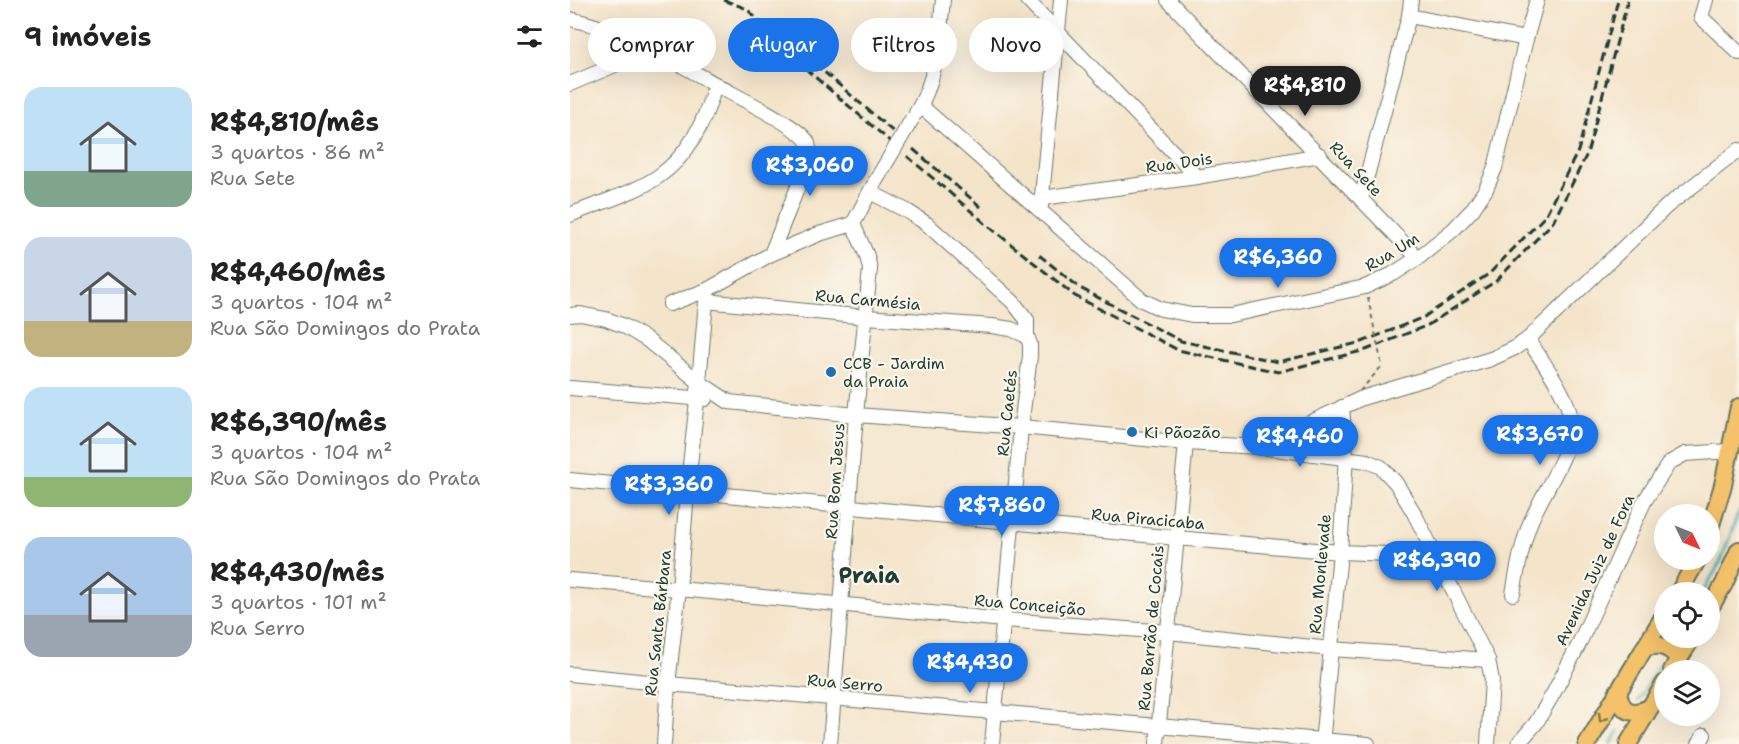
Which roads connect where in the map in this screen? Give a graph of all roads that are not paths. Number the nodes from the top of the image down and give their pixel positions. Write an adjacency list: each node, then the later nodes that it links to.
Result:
1 (943, 0): 21 (street)
2 (1027, 0): 9 (street)
3 (1061, 0): 10 (street)
4 (1168, 0): 23 (street, Rua Sete)
5 (1411, 0): 8 (street)
6 (1537, 0): 14 (street, Rua Um)
7 (1707, 0): 15 (street)
8 (1409, 16): 14 (street); 26 (street)
9 (1045, 18)
10 (1059, 18)
11 (570, 19): 12 (street)
12 (588, 24)
13 (1063, 36): 24 (street)
14 (1526, 39): 31 (street, Rua Um)
15 (1739, 53)
16 (598, 72): 19 (street)
17 (693, 72): 20 (street)
18 (1054, 72): 27 (street)
19 (570, 84)
20 (715, 84): 28 (street); 30 (street)
21 (921, 106): 25 (street, bridge); 27 (street, Rua Um)
22 (1739, 150): 37 (street)
23 (1320, 155): 24 (street, Rua Dois); 26 (street, Rua Sete)
24 (1197, 177): 27 (street, Rua Dois)
25 (872, 187): 29 (street); 36 (street, Rua Caetés)
26 (1361, 199): 31 (street, Rua Sete)
27 (1041, 204): 31 (street, Rua Um)
28 (570, 215)
29 (853, 224): 30 (street); 35 (street, Rua Bom Jesus)
30 (771, 254): 32 (street)
31 (1418, 258)
32 (706, 296): 33 (street); 35 (street, Rua Carmésia); 38 (street, Rua Santa Bárbara)
33 (670, 304)
34 (574, 313): 38 (street)
35 (866, 317): 36 (street, Rua Carmésia); 44 (street, Rua Bom Jesus)
36 (1027, 336): 45 (street, Rua Caetés)
37 (1528, 339): 43 (street); 62 (street)
38 (699, 382): 40 (street, Rua Santa Bárbara); 41 (street)
39 (570, 388): 40 (street)
40 (697, 399): 41 (street); 51 (street, Rua Santa Bárbara)
41 (729, 402): 44 (street)
42 (1739, 406): 48 (main road)
43 (1342, 407): 47 (street); 49 (street, Rua Monlevade)
44 (856, 415): 45 (street); 53 (street, Rua Bom Jesus)
45 (1022, 427): 46 (street); 54 (street, Rua Caetés)
46 (1185, 443): 47 (street); 55 (street, Rua Barrão de Cocais)
47 (1258, 447): 49 (street)
48 (1730, 451): 52 (main road); 86 (street, Avenida Juiz de Fora)
49 (1346, 457): 57 (street, Rua Monlevade); 58 (street)
50 (570, 480): 51 (street, Rua Piracicaba)
51 (687, 493): 53 (street, Rua Piracicaba); 60 (street, Rua Santa Bárbara)
52 (1717, 504)
53 (849, 508): 54 (street, Rua Piracicaba); 63 (street, Rua Bom Jesus)
54 (1013, 522): 55 (street, Rua Piracicaba); 64 (street, Rua Caetés)
55 (1176, 538): 57 (street, Rua Piracicaba); 65 (street, Rua Barrão de Cocais)
56 (1739, 550): 61 (main road)
57 (1340, 552): 58 (street, Rua Piracicaba); 68 (street, Rua Monlevade)
58 (1436, 556): 69 (street)
59 (570, 580): 60 (street, Rua Conceição)
60 (679, 589): 63 (street, Rua Conceição); 72 (street, Rua Santa Bárbara)
61 (1720, 591)
62 (1513, 594)
63 (842, 604): 64 (street, Rua Conceição); 74 (street, Rua Bom Jesus)
64 (1004, 620): 65 (street, Rua Conceição); 77 (street, Rua Caetés)
65 (1168, 632): 68 (street, Rua Conceição); 78 (street, Rua Barrão de Cocais)
66 (1654, 632): 67 (main road)
67 (1644, 648): 70 (main road); 73 (main road)
68 (1331, 649): 69 (street, Rua Conceição); 79 (street, Rua Monlevade)
69 (1488, 660): 85 (street)
70 (1675, 660)
71 (570, 674): 72 (street, Rua Serro)
72 (668, 684): 74 (street, Rua Serro); 80 (street, Rua Santa Bárbara)
73 (1618, 691): 76 (main road); 87 (main road, one-way to 87)
74 (834, 698): 77 (street, Rua Serro); 81 (street, Rua Bom Jesus)
75 (1654, 700): 76 (main road)
76 (1649, 708): 88 (main road)
77 (995, 712): 78 (street, Rua Serro); 82 (street, Rua Caetés)
78 (1159, 726): 79 (street, Rua Serro); 83 (street, Rua Barrão de Cocais)
79 (1322, 742): 84 (street, Rua Serro)
80 (664, 744)
81 (830, 744)
82 (992, 744)
83 (1157, 744)
84 (1368, 744)
85 (1488, 744)
86 (1518, 744)
87 (1587, 744)
88 (1628, 744)

